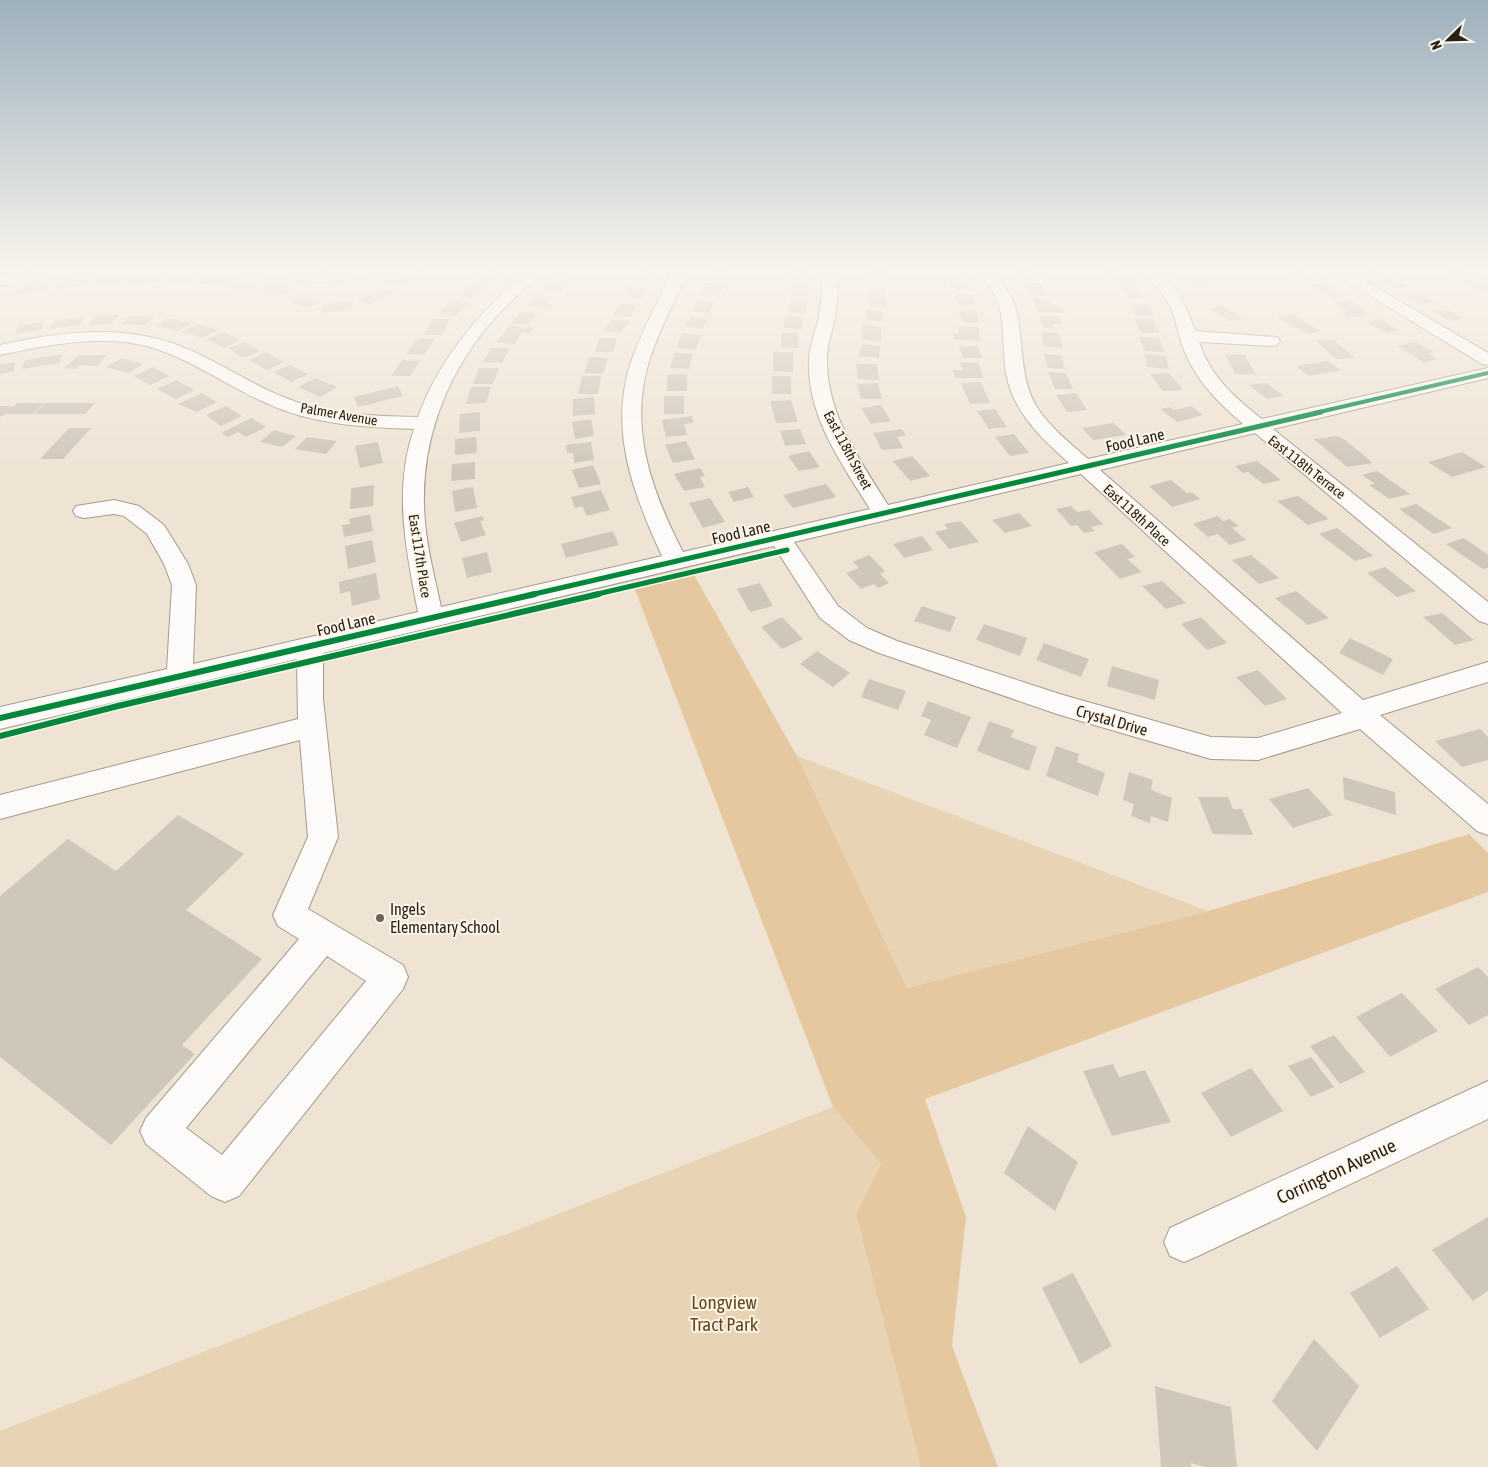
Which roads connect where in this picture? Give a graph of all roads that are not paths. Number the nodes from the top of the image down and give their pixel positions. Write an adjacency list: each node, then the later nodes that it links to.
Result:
1 (471, 335): 11 (street, East 117th Place)
2 (651, 335): 17 (street)
3 (823, 335): 15 (street, East 118th Street)
4 (1011, 335): 13 (street, East 118th Place)
5 (1447, 335): 9 (street)
6 (1188, 336): 7 (street); 12 (street, East 118th Terrace)
7 (1271, 341)
8 (0, 350): 11 (street, Palmer Avenue)
9 (1488, 360)
10 (1488, 373): 12 (street, Food Lane)
11 (424, 423): 19 (street, East 117th Place)
12 (1255, 426): 13 (street, Food Lane); 18 (street, East 118th Terrace)
13 (1083, 466): 15 (street, Food Lane); 23 (street, East 118th Place)
14 (84, 511): 22 (street)
15 (883, 513): 16 (street, Food Lane)
16 (779, 537): 17 (street, Food Lane); 23 (street, Crystal Drive)
17 (676, 561): 19 (street, Food Lane)
18 (1488, 615)
19 (431, 618): 20 (street, Food Lane)
20 (310, 646): 22 (street, Food Lane); 25 (street)
21 (1488, 672): 23 (street, Crystal Drive)
22 (180, 677): 24 (street, Food Lane)
23 (1364, 717): 27 (street)
24 (0, 718)
25 (313, 726): 26 (street); 28 (street)
26 (0, 807)
27 (1488, 822)
28 (323, 936): 28 (street)
29 (1488, 1100): 30 (street, Corrington Avenue)
30 (1184, 1242)

